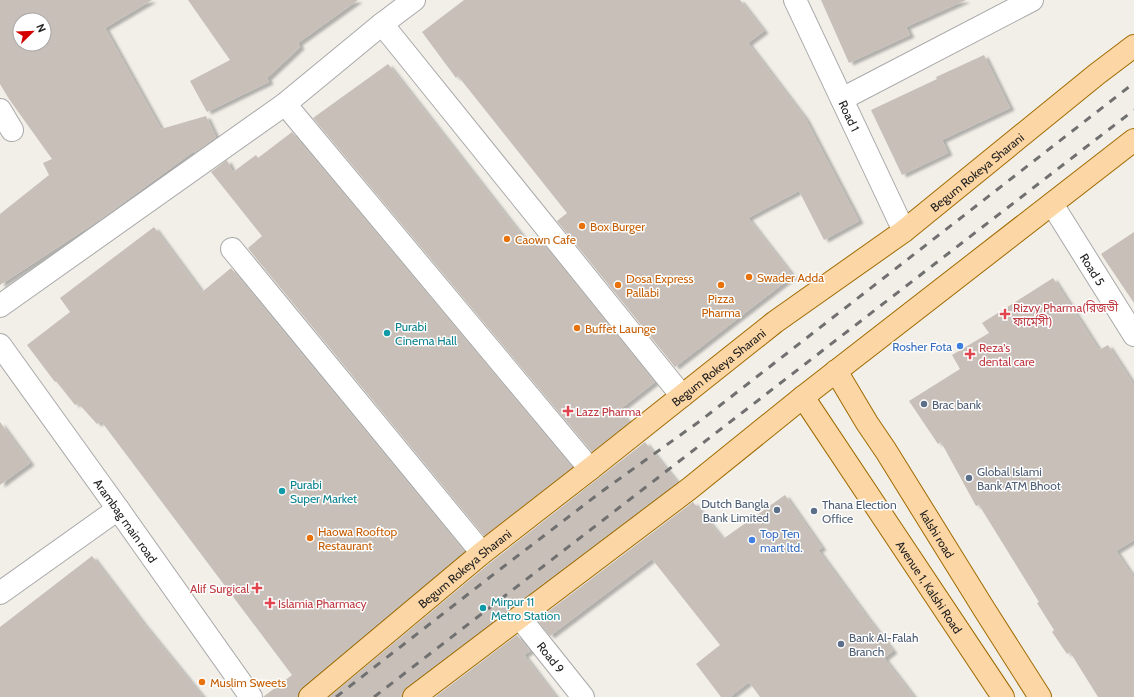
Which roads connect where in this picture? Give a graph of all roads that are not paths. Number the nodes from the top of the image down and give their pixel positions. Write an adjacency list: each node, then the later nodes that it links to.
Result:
1 (414, 0): 4 (street)
2 (795, 0): 6 (street, Road 1)
3 (1032, 0): 6 (street)
4 (382, 24): 7 (street); 18 (street)
5 (1134, 46): 12 (main road, Begum Rokeya Sharani)
6 (842, 99): 12 (street, Road 1)
7 (285, 104): 14 (street); 20 (street)
8 (0, 110): 9 (street)
9 (12, 130)
10 (1134, 140): 11 (main road)
11 (1052, 204): 15 (street, Road 5); 17 (main road)
12 (904, 231): 18 (main road, Begum Rokeya Sharani)
13 (232, 249): 22 (street)
14 (0, 306)
15 (1134, 335)
16 (0, 345): 21 (street, Arambag main road)
17 (836, 371): 19 (main road); 30 (main road, kalshi road)
18 (682, 396): 20 (main road, Begum Rokeya Sharani)
19 (803, 397): 24 (main road); 29 (main road, Avenue 1, Kalshi Road)
20 (590, 469): 22 (main road, Begum Rokeya Sharani)
21 (118, 509): 23 (street); 25 (street, Arambag main road)
22 (482, 553): 26 (main road, Begum Rokeya Sharani)
23 (0, 593)
24 (520, 618): 27 (main road); 28 (street, Road 9)
25 (251, 697)
26 (310, 697)
27 (414, 697)
28 (583, 697)
29 (1003, 697)
30 (1040, 697)

